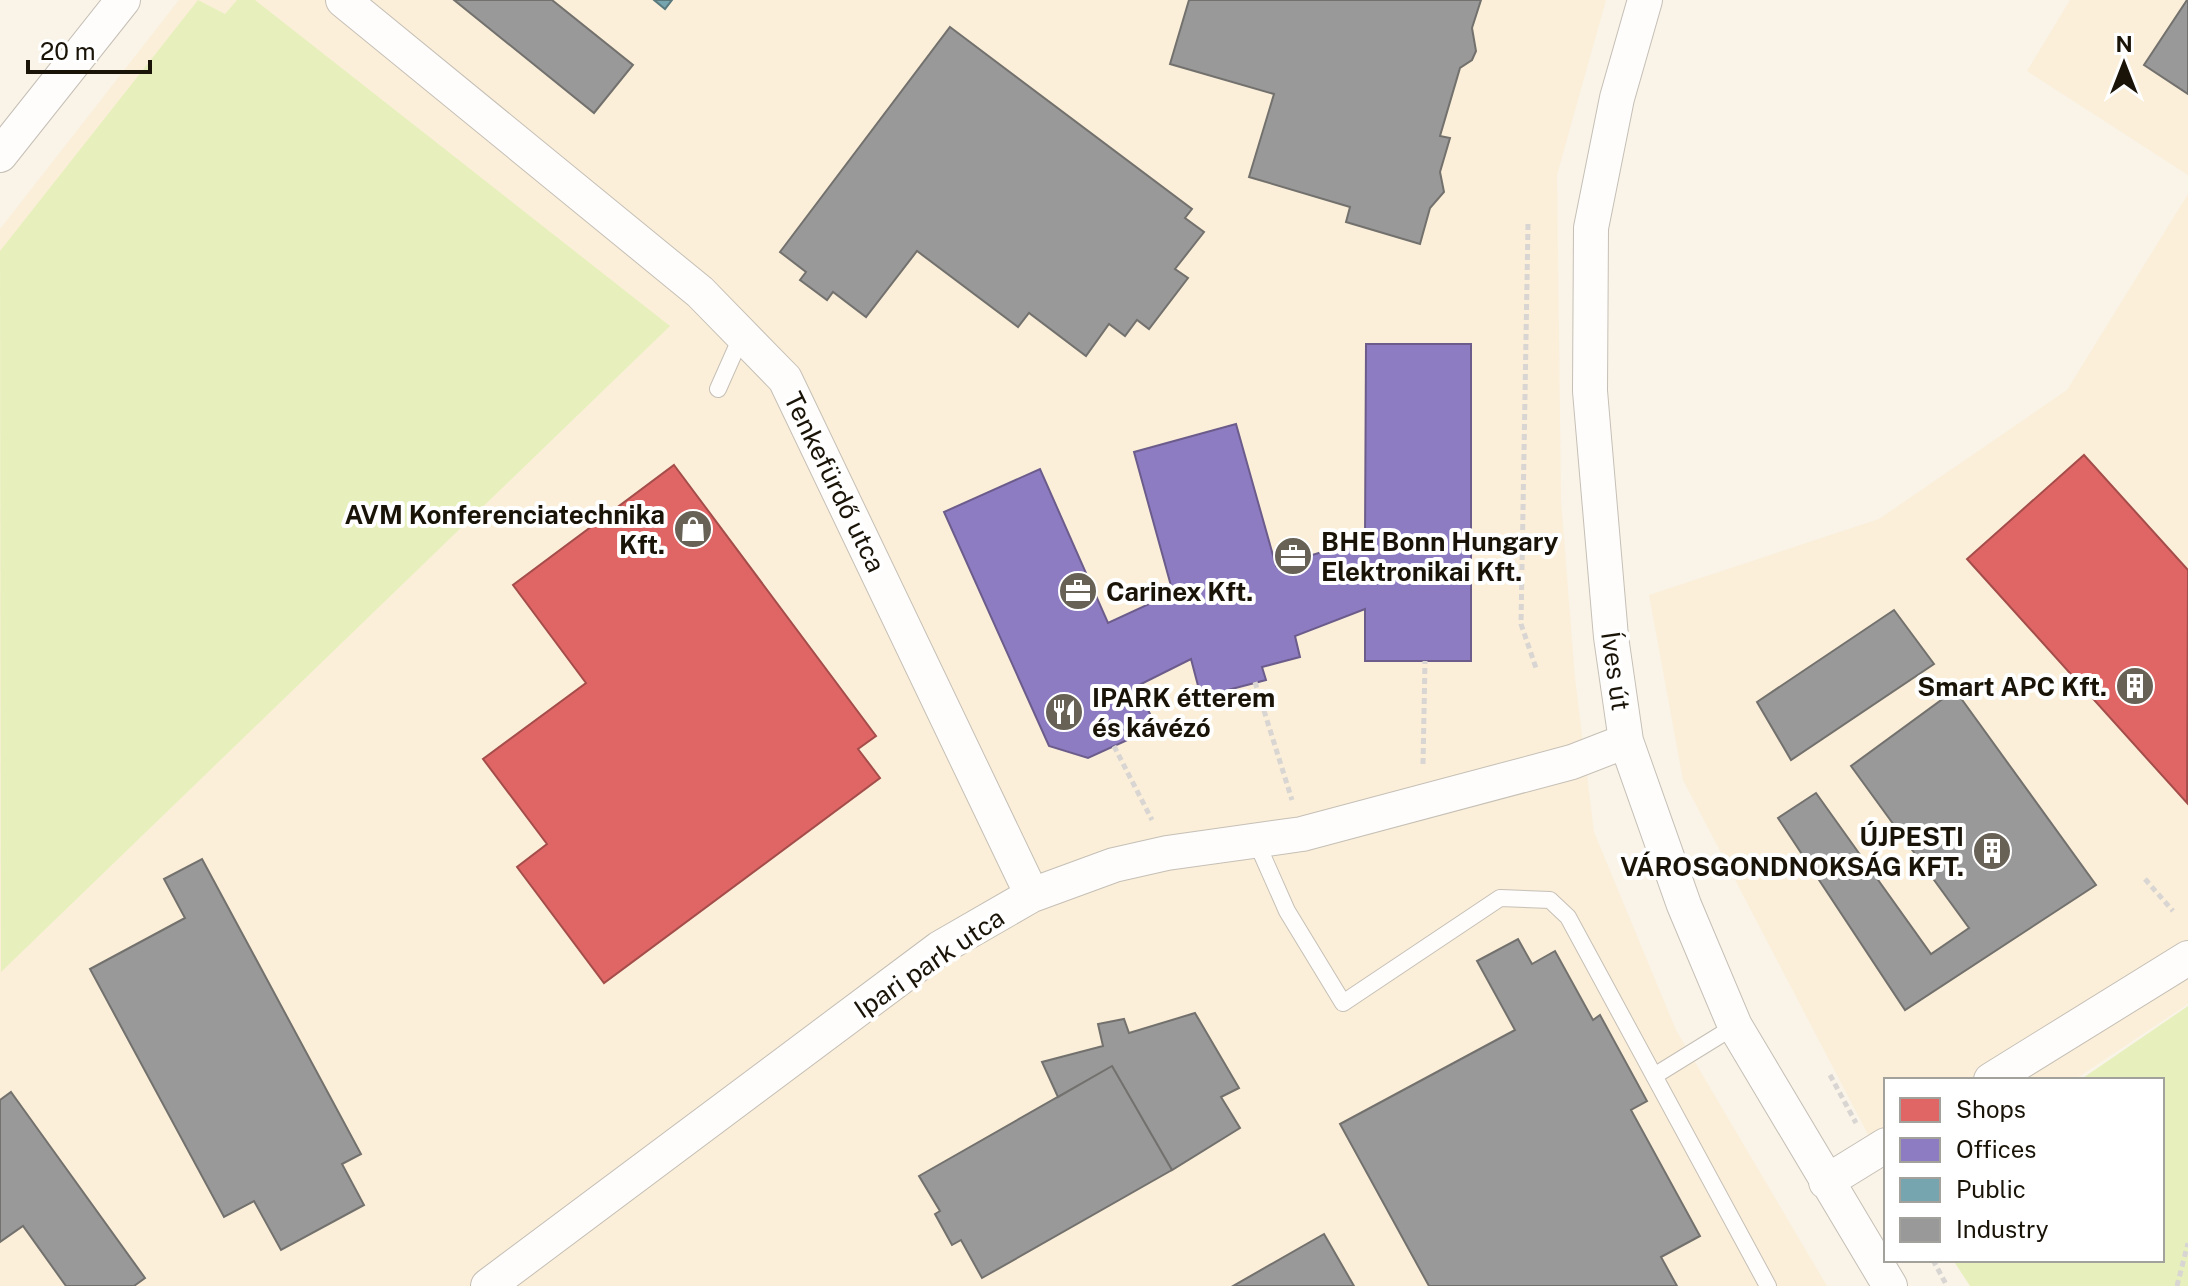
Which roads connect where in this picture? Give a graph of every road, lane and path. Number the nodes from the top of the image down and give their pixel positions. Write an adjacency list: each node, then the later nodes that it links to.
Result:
1 (123, 0): 4 (street)
2 (343, 0): 6 (street, Tenkefürdő utca)
3 (1645, 0): 11 (street, Íves út)
4 (0, 155)
5 (1528, 224): 9 (path)
6 (742, 335): 7 (lane); 18 (street, Tenkefürdő utca)
7 (718, 389)
8 (1425, 661): 13 (path)
9 (1537, 671)
10 (1255, 682): 14 (path)
11 (1626, 741): 13 (street, Ipari park utca); 21 (street, Íves út)
12 (1114, 746): 16 (path)
13 (1422, 801): 14 (street, Ipari park utca)
14 (1302, 834): 15 (street, Ipari park utca)
15 (1256, 841): 16 (street, Ipari park utca); 22 (lane)
16 (1167, 853): 18 (street, Ipari park utca)
17 (2145, 879): 19 (path)
18 (1032, 895): 28 (street, Ipari park utca)
19 (2173, 911)
20 (2188, 958): 23 (street)
21 (1735, 1026): 22 (lane); 25 (street, Íves út)
22 (1654, 1076): 29 (lane)
23 (1994, 1078)
24 (1884, 1146): 25 (street)
25 (1826, 1182): 30 (street, Íves út)
26 (2188, 1243): 32 (path)
27 (1934, 1262): 31 (path)
28 (488, 1286)
29 (1768, 1286)
30 (1890, 1286)
31 (1947, 1286)
32 (2177, 1286)

